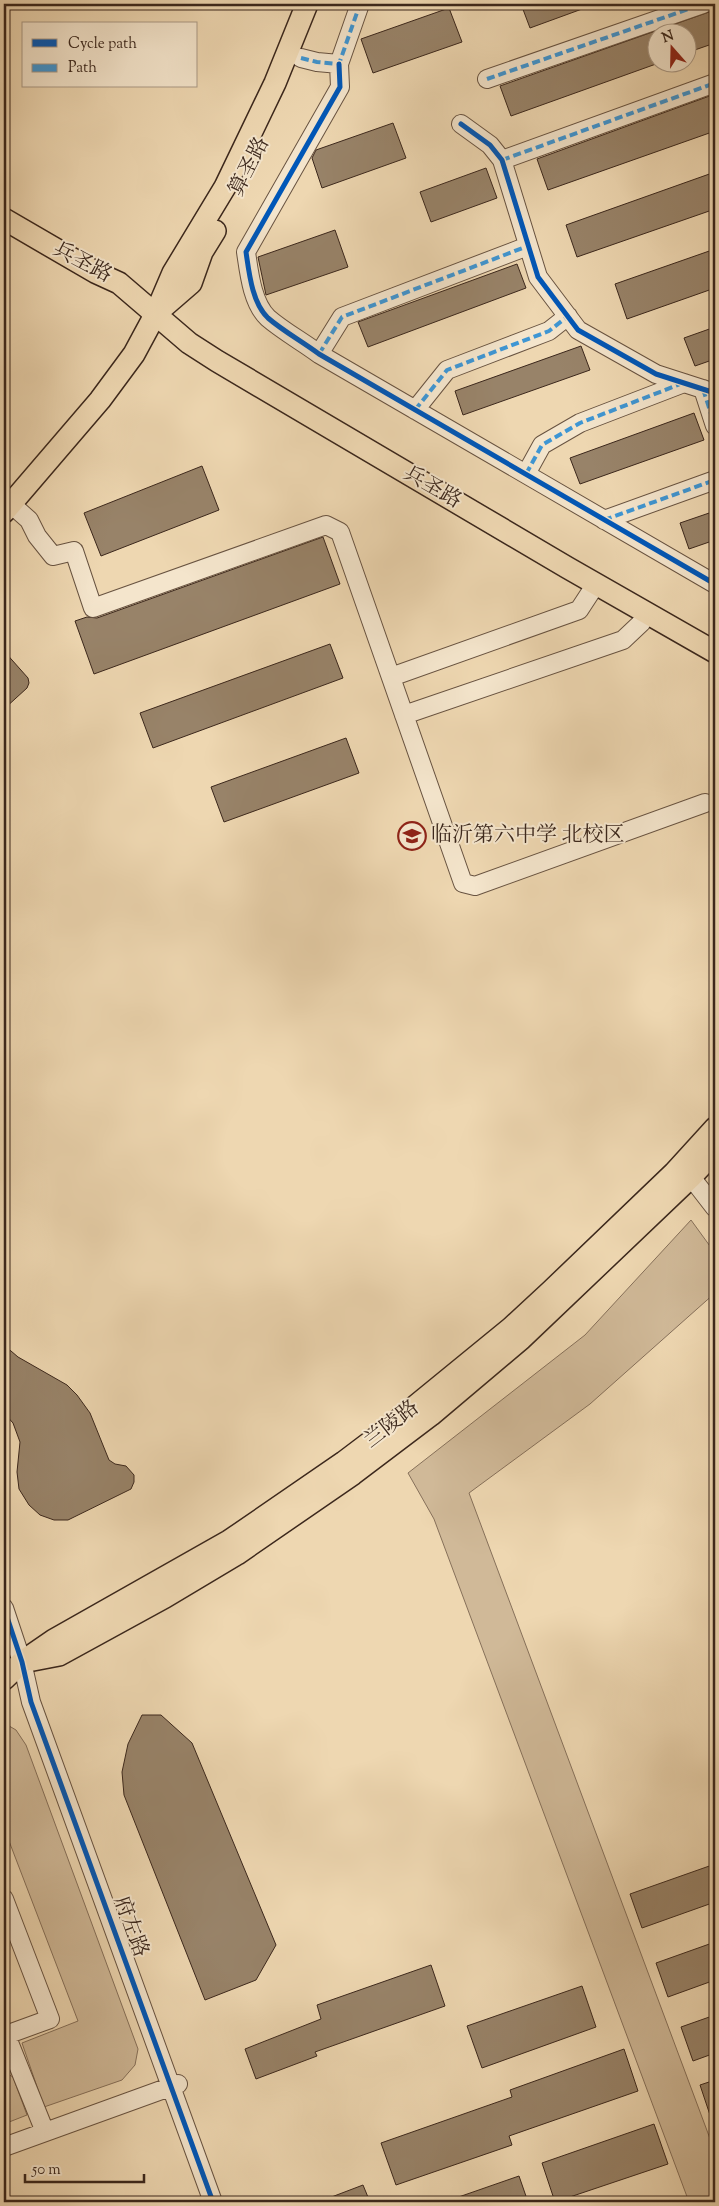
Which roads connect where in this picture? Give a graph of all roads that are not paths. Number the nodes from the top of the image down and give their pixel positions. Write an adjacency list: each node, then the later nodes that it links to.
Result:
1 (307, 4): 14 (main road, 算圣路)
2 (322, 4): 5 (main road, 算圣路)
3 (360, 4): 6 (street)
4 (703, 4): 7 (street)
5 (301, 58): 6 (street); 14 (main road, 算圣路)
6 (339, 64): 16 (street)
7 (487, 79)
8 (715, 83): 10 (street)
9 (461, 124): 10 (street)
10 (502, 160): 13 (street)
11 (4, 219): 14 (main road, 兵圣路)
12 (4, 234): 14 (main road, 兵圣路)
13 (528, 246): 15 (street); 16 (street)
14 (155, 316): 23 (main road, 算圣路); 25 (main road, 兵圣路); 28 (main road, 兵圣路)
15 (568, 316): 17 (street); 19 (street)
16 (319, 354): 19 (street)
17 (684, 383): 18 (street); 21 (street)
18 (709, 391): 20 (street)
19 (415, 410): 21 (street)
20 (715, 426)
21 (526, 474): 24 (street)
22 (715, 480): 24 (street)
23 (6, 502): 30 (street)
24 (604, 520): 26 (street)
25 (596, 584): 27 (main road, 兵圣路); 30 (street)
26 (715, 584)
27 (647, 613): 29 (main road, 兵圣路); 31 (street)
28 (715, 637)
29 (715, 652)
30 (391, 677): 31 (street)
31 (404, 715): 32 (street)
32 (705, 803)
33 (715, 1128): 39 (main road, 兰陵路)
34 (715, 1151): 35 (main road, 兰陵路)
35 (691, 1177): 36 (street); 39 (main road, 兰陵路)
36 (715, 1208)
37 (4, 1608): 39 (street, 府左路)
38 (4, 1631): 39 (street, 府左路)
39 (13, 1665): 40 (main road, 兰陵路); 43 (street, 府左路)
40 (4, 1679)
41 (4, 1899): 42 (street)
42 (8, 2052): 44 (street)
43 (175, 2086): 44 (street); 46 (street, 府左路); 47 (street, 府左路)
44 (45, 2132): 45 (street)
45 (4, 2147)
46 (213, 2202)
47 (221, 2202)

